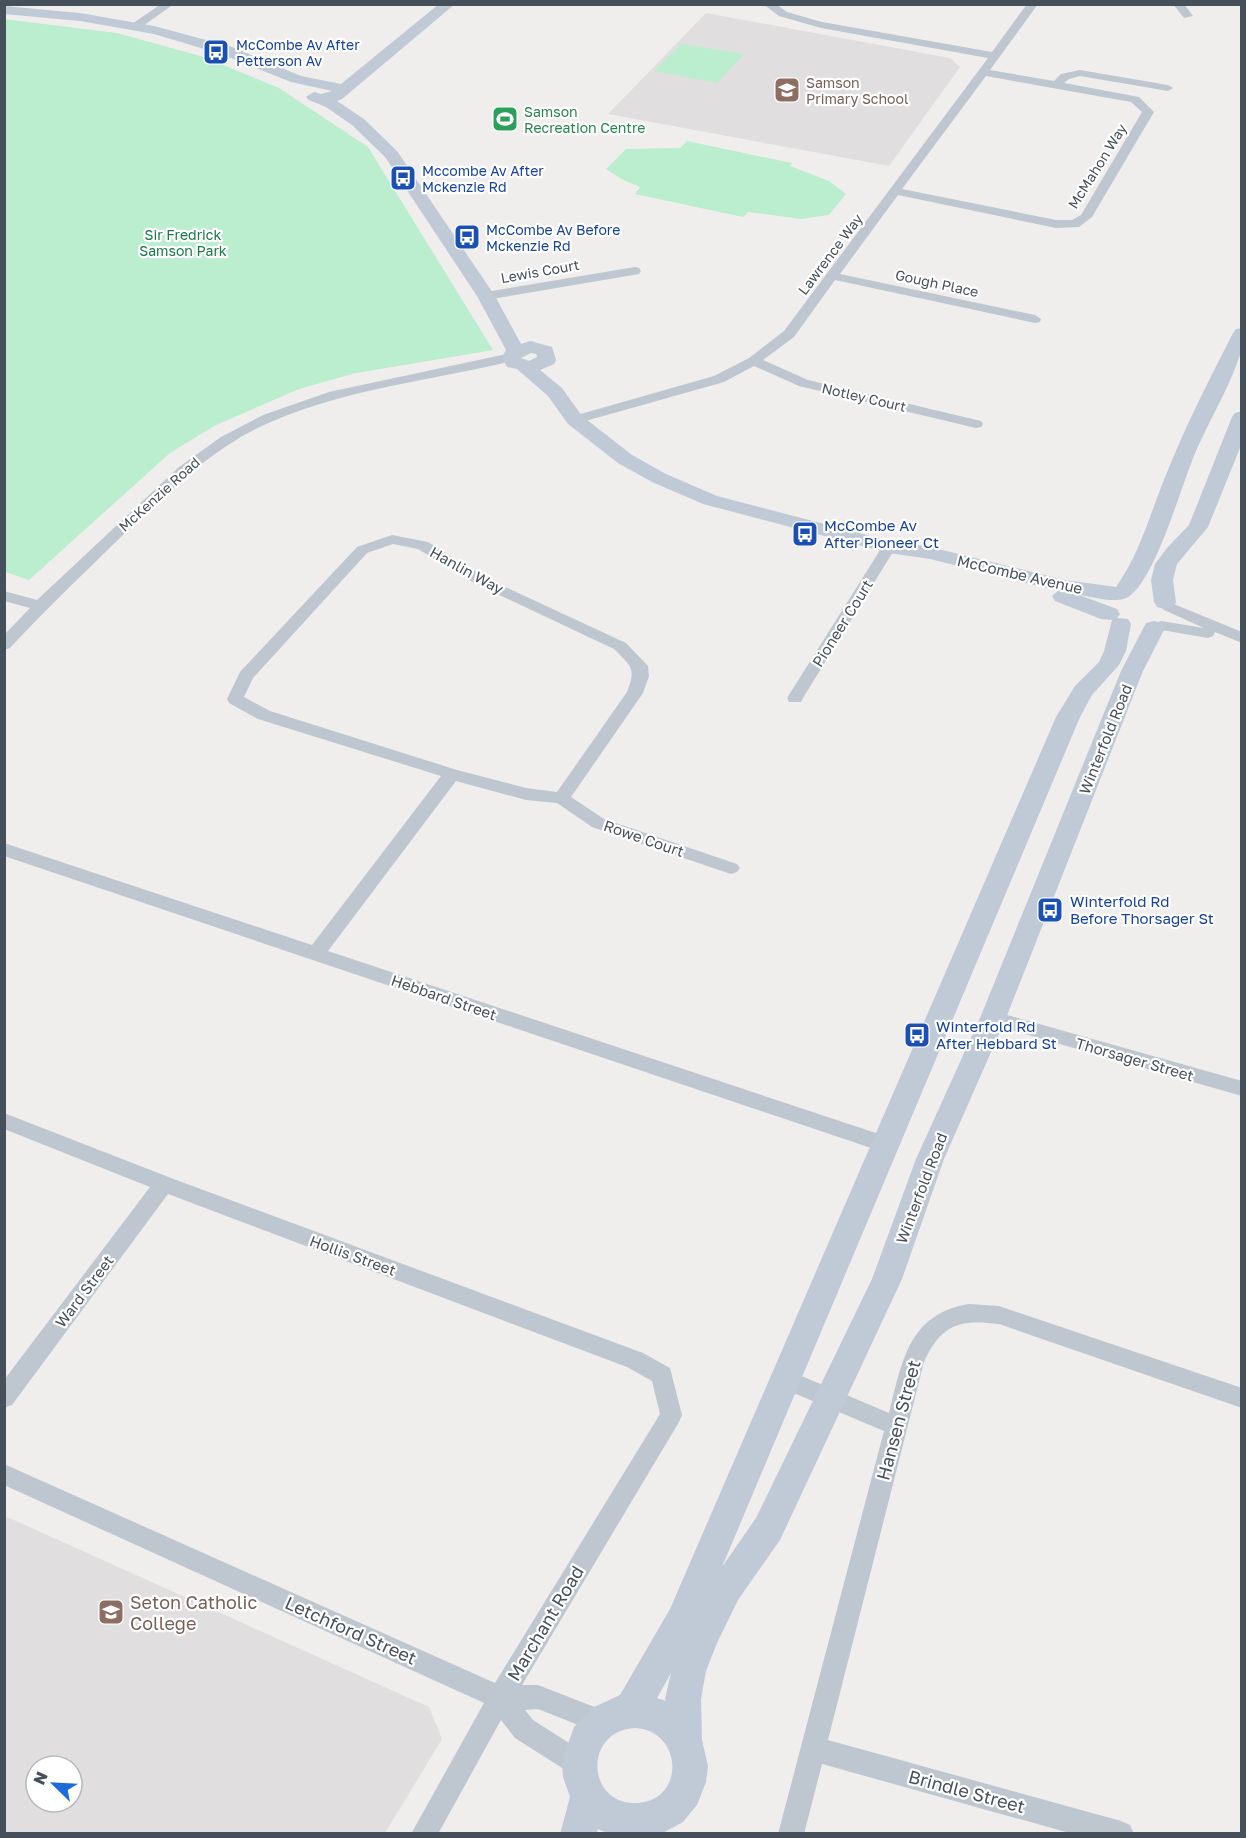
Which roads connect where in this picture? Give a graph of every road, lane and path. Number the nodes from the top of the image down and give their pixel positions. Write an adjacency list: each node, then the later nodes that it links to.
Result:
1 (169, 4): 9 (street)
2 (437, 4): 14 (main road)
3 (448, 4): 14 (main road)
4 (768, 4): 10 (street)
5 (1033, 4): 10 (street, Lawrence Way)
6 (1178, 4): 8 (street)
7 (4, 10): 9 (main road, McCombe Avenue)
8 (1188, 16)
9 (136, 26): 14 (main road, McCombe Avenue)
10 (995, 56): 11 (street, Lawrence Way)
11 (984, 72): 12 (street, McMahon Way); 15 (street, Lawrence Way)
12 (1056, 85): 13 (street); 15 (street, McMahon Way)
13 (1168, 88)
14 (323, 90): 18 (main road, McCombe Avenue)
15 (896, 191): 17 (street, Lawrence Way)
16 (635, 271): 18 (street, Lewis Court)
17 (833, 276): 19 (street, Gough Place); 22 (street, Lawrence Way)
18 (492, 295): 21 (main road, McCombe Avenue)
19 (1035, 319)
20 (1242, 333): 30 (main road, Winterfold Road)
21 (519, 357): 23 (main road, McCombe Avenue); 23 (main road, McCombe Avenue); 29 (street, McKenzie Road)
22 (754, 362): 25 (street, Lawrence Way); 26 (street, Notley Court)
23 (555, 392): 25 (main road, McCombe Avenue)
24 (1242, 417): 31 (main road, Winterfold Road)
25 (575, 420): 27 (main road, McCombe Avenue)
26 (976, 424)
27 (889, 548): 30 (main road, McCombe Avenue); 34 (street, Pioneer Court)
28 (4, 596): 29 (street)
29 (40, 606): 33 (street, McKenzie Road)
30 (1117, 606): 31 (main road); 31 (main road); 43 (main road, Winterfold Road)
31 (1162, 616): 32 (street); 40 (main road, Winterfold Road)
32 (1235, 636)
33 (4, 645)
34 (795, 698)
35 (452, 774): 36 (street, Hanlin Way); 36 (street, Hanlin Way); 39 (street)
36 (561, 798): 38 (street, Rowe Court)
37 (4, 849): 39 (street, Hebbard Street)
38 (731, 868)
39 (316, 954): 43 (street, Hebbard Street)
40 (993, 1018): 41 (street, Thorsager Street); 47 (main road, Winterfold Road)
41 (1242, 1089)
42 (4, 1121): 44 (street, Hollis Street)
43 (884, 1144): 45 (main road, Winterfold Road)
44 (164, 1184): 46 (street, Ward Street); 49 (street, Hollis Street)
45 (785, 1379): 47 (street); 53 (main road, Winterfold Road)
46 (4, 1398)
47 (831, 1398): 50 (street); 54 (main road, Winterfold Road)
48 (1242, 1398): 50 (street, Hansen Street)
49 (671, 1414): 52 (street, Marchant Road)
50 (896, 1426): 55 (street, Hansen Street)
51 (4, 1474): 52 (street, Letchford Street)
52 (500, 1698): 53 (street, Letchford Street); 56 (street, Letchford Street); 58 (street, Marchant Road)
53 (616, 1716): 54 (main road); 56 (main road)
54 (684, 1740): 57 (main road)
55 (814, 1749): 60 (street, Hansen Street); 61 (street, Brindle Street)
56 (584, 1780): 57 (main road); 59 (main road)
57 (647, 1826)
58 (424, 1833)
59 (578, 1833)
60 (791, 1833)
61 (1121, 1833)

